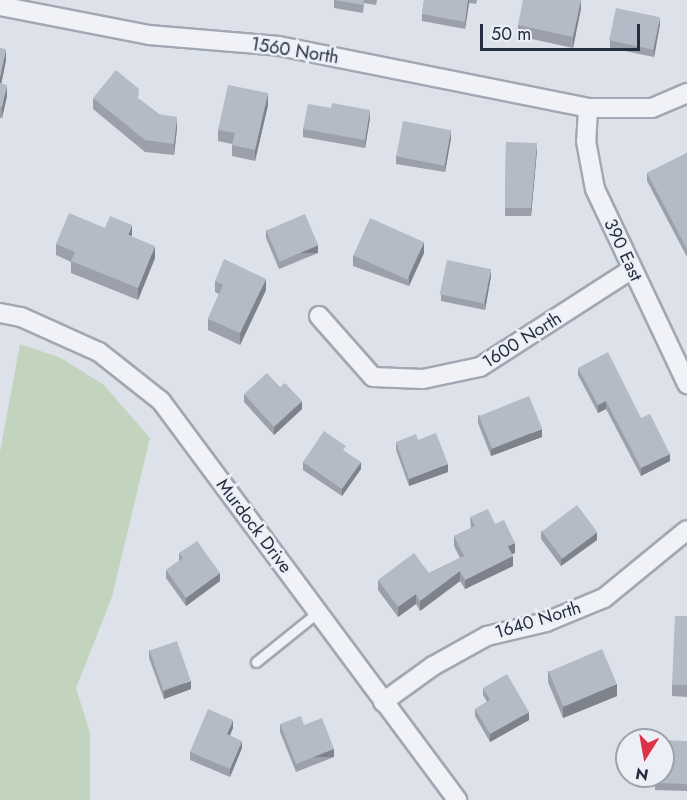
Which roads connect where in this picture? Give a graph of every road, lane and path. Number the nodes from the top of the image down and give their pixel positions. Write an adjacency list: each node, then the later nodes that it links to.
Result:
1 (0, 6): 3 (street, 1560 North)
2 (687, 93): 3 (street, 1560 North)
3 (588, 108): 4 (street, 390 East)
4 (632, 268): 6 (street, 1600 North); 7 (street, 390 East)
5 (0, 313): 9 (street, Murdock Drive)
6 (319, 316)
7 (687, 384)
8 (687, 530): 11 (street, 1640 North)
9 (318, 612): 10 (lane); 11 (street, Murdock Drive)
10 (256, 662)
11 (383, 702): 12 (street, Murdock Drive)
12 (457, 800)

